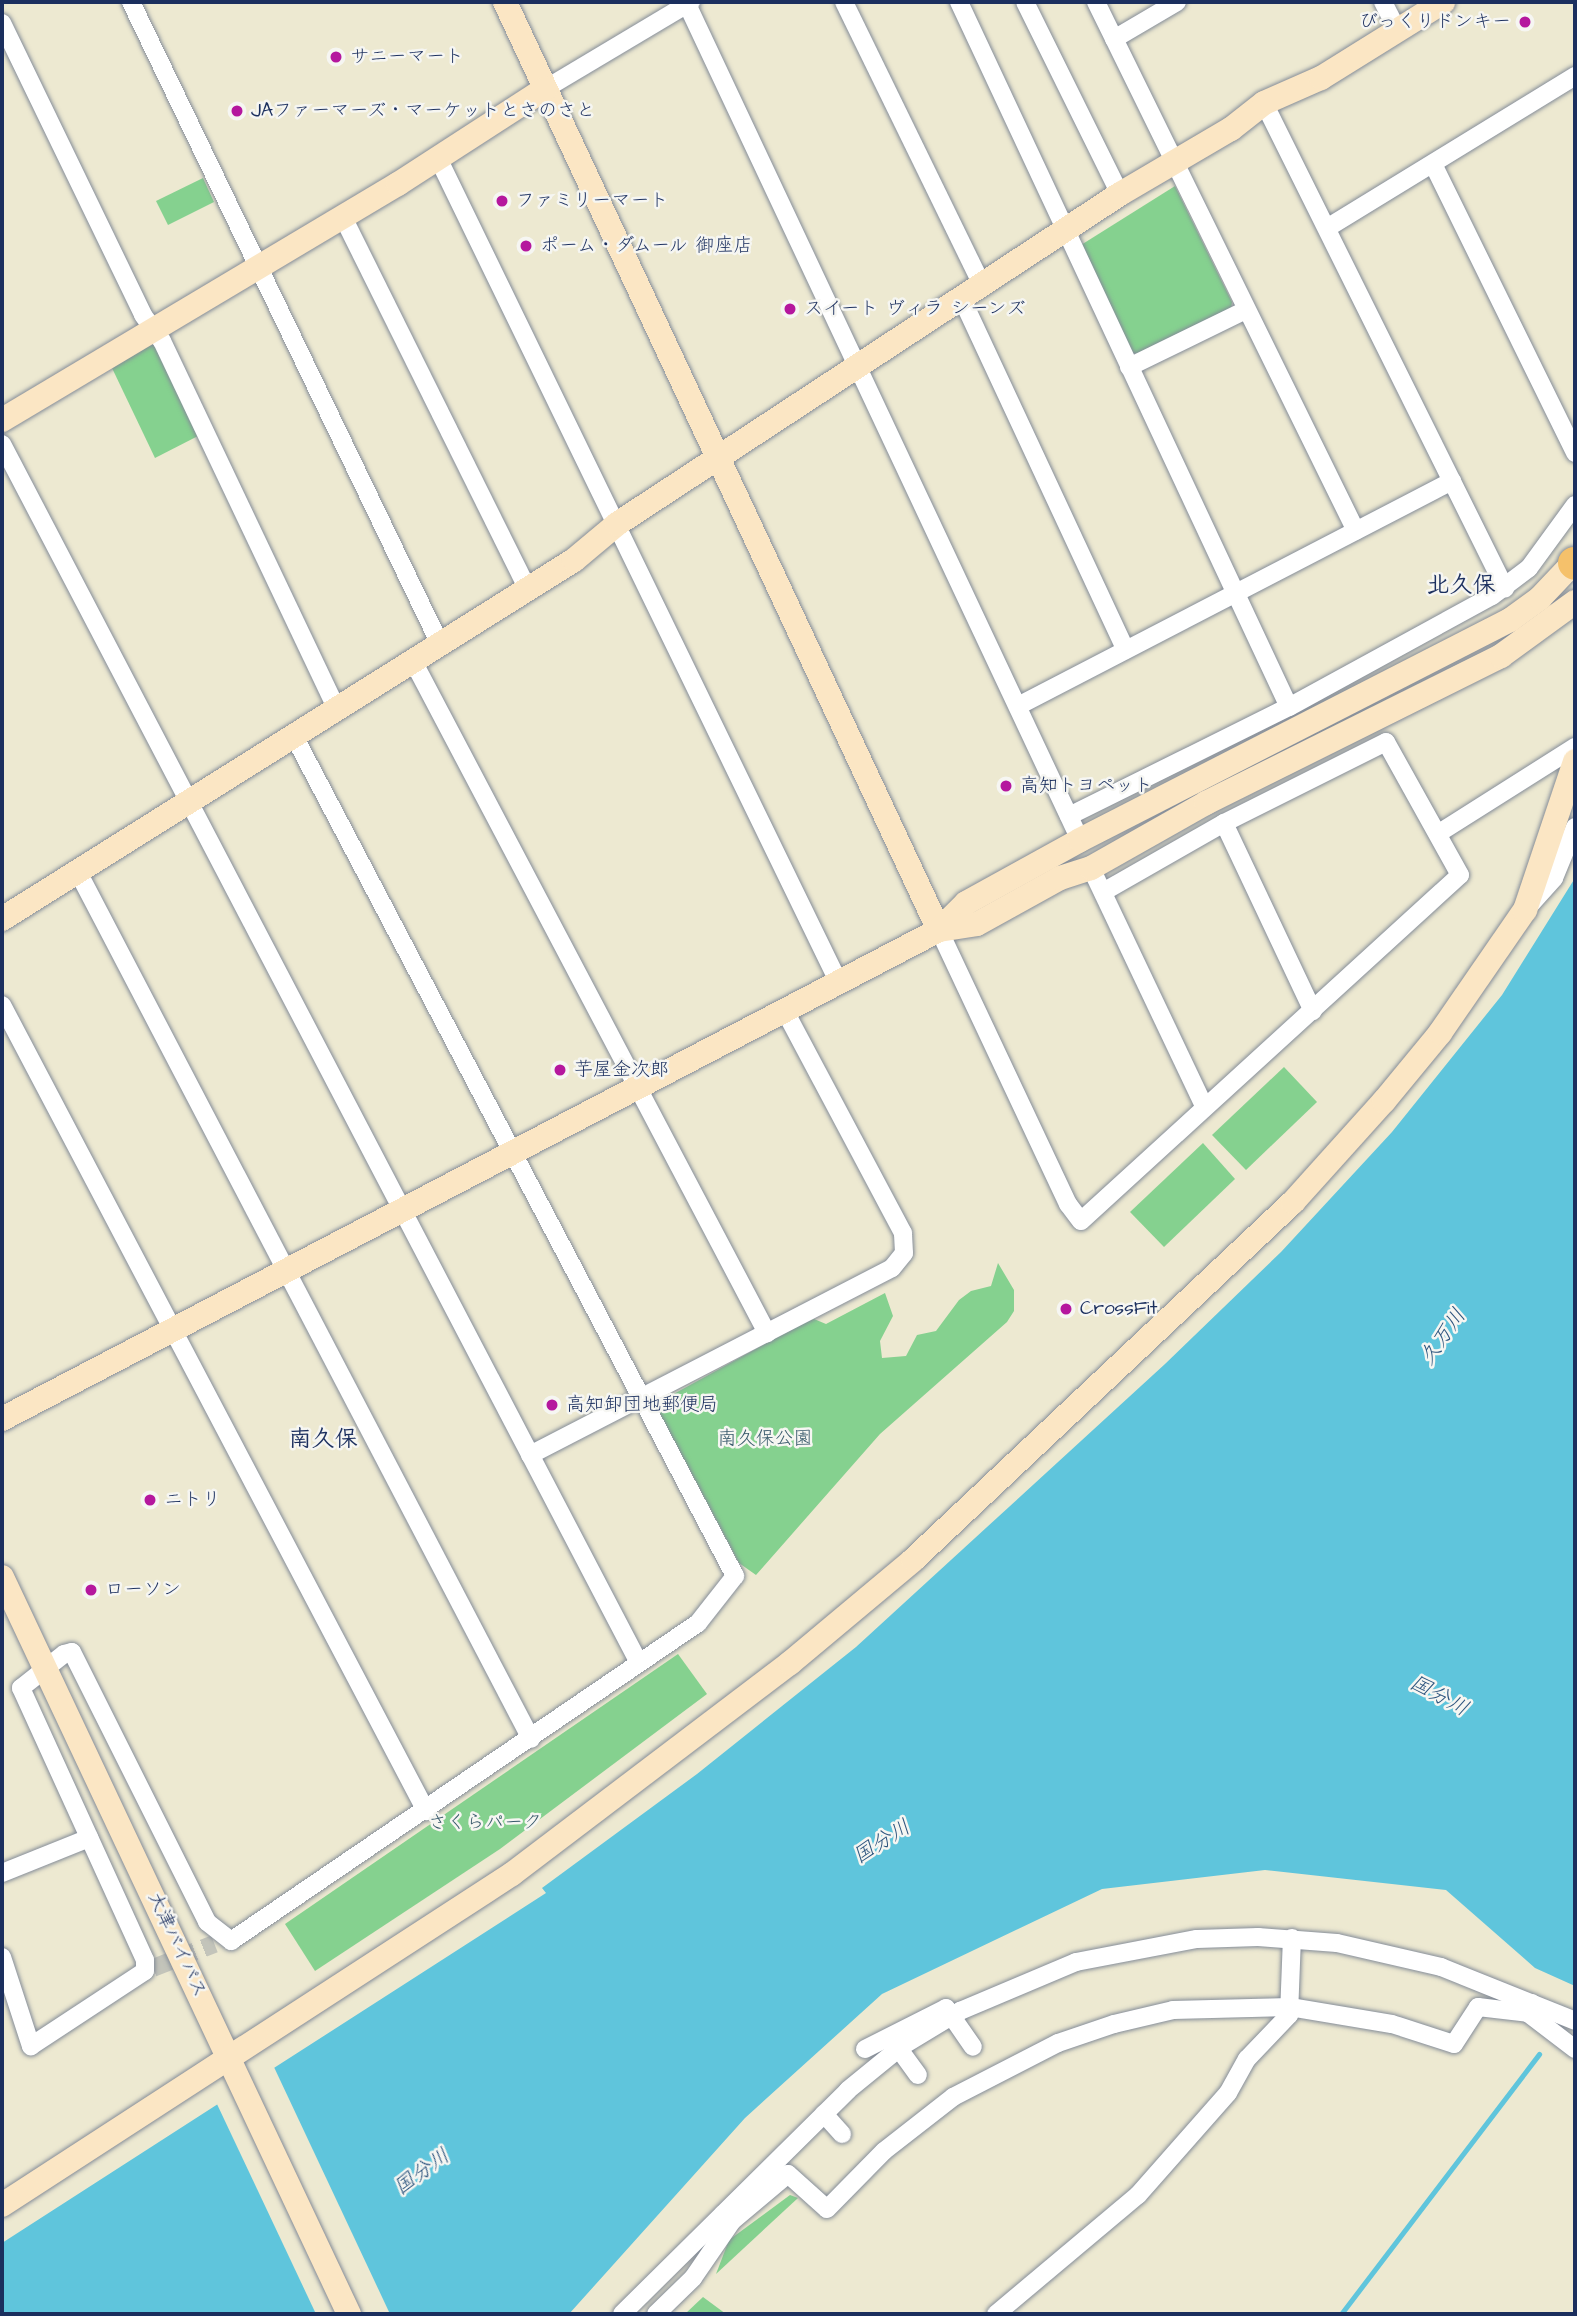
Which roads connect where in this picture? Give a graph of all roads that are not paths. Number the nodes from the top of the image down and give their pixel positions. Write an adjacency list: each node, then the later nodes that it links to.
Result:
1 (131, 2): 24 (street)
2 (505, 2): 15 (street)
3 (844, 2): 25 (street)
4 (959, 2): 23 (street)
5 (1025, 2): 20 (street)
6 (1096, 2): 13 (street)
7 (1174, 2): 13 (street)
8 (1383, 2): 12 (street)
9 (1443, 2): 12 (street)
10 (689, 3): 15 (street); 29 (street)
11 (2, 23): 27 (street)
12 (1398, 31): 16 (street)
13 (1114, 39): 18 (street)
14 (1575, 76): 19 (street)
15 (545, 89): 17 (street); 33 (street)
16 (1264, 103): 18 (street); 22 (street)
17 (438, 159): 21 (street); 36 (street)
18 (1175, 163): 20 (street); 26 (street)
19 (1433, 164): 22 (street); 32 (street)
20 (1120, 194): 23 (street)
21 (343, 217): 24 (street); 40 (street)
22 (1326, 228): 34 (street)
23 (1068, 231): 25 (street); 28 (street)
24 (257, 267): 27 (street); 43 (street)
25 (971, 291): 29 (street); 44 (street)
26 (1246, 310): 28 (street); 37 (street)
27 (153, 329): 30 (street); 48 (street)
28 (1129, 367): 41 (street)
29 (858, 369): 33 (street); 46 (street)
30 (2, 420)
31 (2, 444): 52 (street)
32 (1575, 453)
33 (719, 458): 36 (street); 63 (street)
34 (1452, 481): 37 (street); 39 (street)
35 (1575, 505): 39 (street)
36 (617, 524): 40 (street); 64 (street)
37 (1356, 531): 41 (street)
38 (1575, 562): 57 (street)
39 (1504, 587): 47 (street)
40 (527, 589): 43 (street)
41 (1237, 594): 44 (street); 47 (street)
42 (1575, 602): 58 (street)
43 (440, 644): 45 (street)
44 (1126, 650): 46 (street)
45 (413, 661): 48 (street); 68 (street)
46 (1018, 706): 53 (street)
47 (1289, 707): 53 (street)
48 (337, 709): 49 (street)
49 (294, 736): 52 (street); 70 (street)
50 (1575, 747): 56 (street)
51 (1575, 761): 61 (street)
52 (187, 803): 59 (street); 71 (street)
53 (1069, 816): 57 (street)
54 (1224, 823): 56 (street); 60 (street); 67 (street)
55 (1575, 827): 61 (street)
56 (1438, 833): 67 (street)
57 (1080, 840): 63 (street)
58 (1091, 868): 60 (street); 63 (street)
59 (78, 872): 62 (street); 72 (street)
60 (1104, 892): 69 (street)
61 (1525, 910): 95 (street)
62 (2, 919)
63 (939, 930): 64 (street); 69 (street)
64 (839, 983): 66 (street)
65 (2, 1005): 73 (street)
66 (785, 1011): 68 (street); 74 (street)
67 (1313, 1011): 69 (street)
68 (638, 1087): 70 (street); 74 (street)
69 (1204, 1106)
70 (514, 1152): 71 (street); 75 (street)
71 (402, 1210): 72 (street); 77 (street)
72 (286, 1271): 73 (street); 81 (street)
73 (173, 1330): 76 (street); 82 (street)
74 (767, 1333): 75 (street)
75 (643, 1397): 77 (street); 79 (street)
76 (2, 1419)
77 (530, 1455): 79 (street)
78 (2, 1577): 80 (street, 大津バイパス)
79 (639, 1663): 81 (street)
80 (45, 1667): 82 (street); 83 (street); 95 (street, 大津バイパス)
81 (531, 1740): 82 (street)
82 (426, 1811)
83 (89, 1838): 84 (street); 86 (street)
84 (2, 1873)
85 (1292, 1938): 87 (street); 88 (street); 89 (street)
86 (2, 1957)
87 (1290, 2007): 88 (street); 100 (street); 104 (street)
88 (1531, 2008): 90 (street); 94 (street)
89 (951, 2016): 91 (street); 92 (street); 93 (street)
90 (1575, 2021)
91 (973, 2047)
92 (865, 2049)
93 (899, 2049): 96 (street); 97 (street)
94 (1575, 2049)
95 (226, 2055): 99 (street); 101 (street, 大津バイパス)
96 (918, 2075)
97 (824, 2115): 98 (street); 100 (street)
98 (842, 2134)
99 (2, 2205)
100 (728, 2218): 102 (street); 103 (street)
101 (349, 2314)
102 (622, 2314)
103 (656, 2314)
104 (996, 2314)

